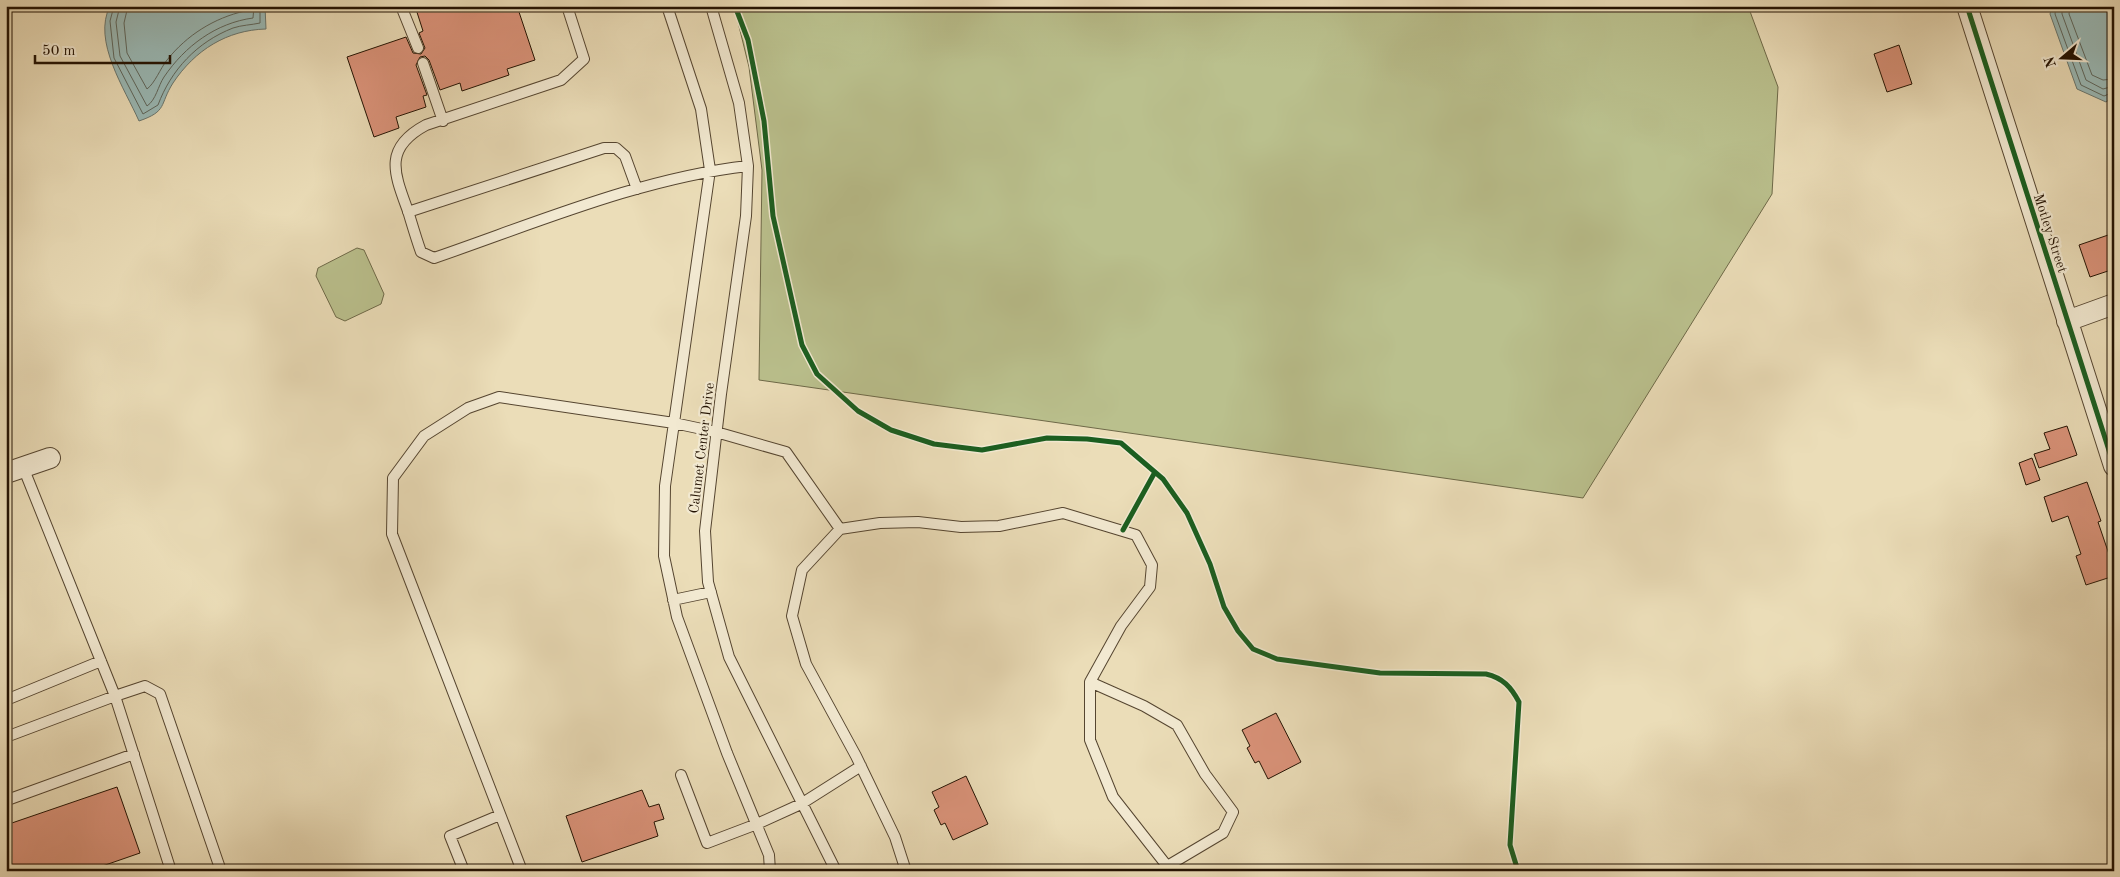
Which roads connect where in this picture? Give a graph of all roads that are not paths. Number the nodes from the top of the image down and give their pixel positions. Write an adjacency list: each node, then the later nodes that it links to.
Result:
1 (401, 6): 6 (lane)
2 (567, 6): 8 (lane)
3 (667, 6): 10 (lane, Calumet Center Drive)
4 (711, 6): 9 (lane, Calumet Center Drive)
5 (1967, 6): 14 (street, Motley Street)
6 (418, 48)
7 (423, 63): 8 (lane)
8 (443, 121): 12 (lane)
9 (748, 166): 10 (lane); 16 (lane, Calumet Center Drive)
10 (710, 170): 11 (lane); 15 (lane, Calumet Center Drive)
11 (636, 189): 12 (lane); 12 (lane)
12 (408, 212)
13 (2114, 304): 14 (street)
14 (2067, 321): 18 (street, Motley Street)
15 (674, 423): 16 (lane); 22 (lane, Calumet Center Drive); 33 (lane)
16 (716, 432): 20 (lane); 21 (lane, Calumet Center Drive)
17 (50, 458): 19 (street)
18 (2114, 466)
19 (15, 470): 23 (lane)
20 (840, 529): 24 (lane); 29 (lane)
21 (711, 592): 22 (lane); 32 (lane, Calumet Center Drive)
22 (674, 600): 34 (lane, Calumet Center Drive)
23 (101, 661): 25 (lane); 26 (lane)
24 (1090, 682): 35 (lane); 35 (lane)
25 (115, 696): 27 (lane); 28 (lane); 37 (lane)
26 (6, 700)
27 (6, 737)
28 (134, 754): 31 (lane); 36 (lane)
29 (861, 766): 32 (lane); 42 (lane)
30 (681, 776): 34 (lane)
31 (6, 798)
32 (801, 804): 34 (lane); 41 (lane, Calumet Center Drive)
33 (500, 815): 38 (lane); 39 (lane)
34 (757, 824): 40 (lane, Calumet Center Drive)
35 (1166, 869)
36 (171, 871)
37 (221, 871)
38 (464, 871)
39 (522, 871)
40 (770, 871)
41 (836, 871)
42 (906, 871)

